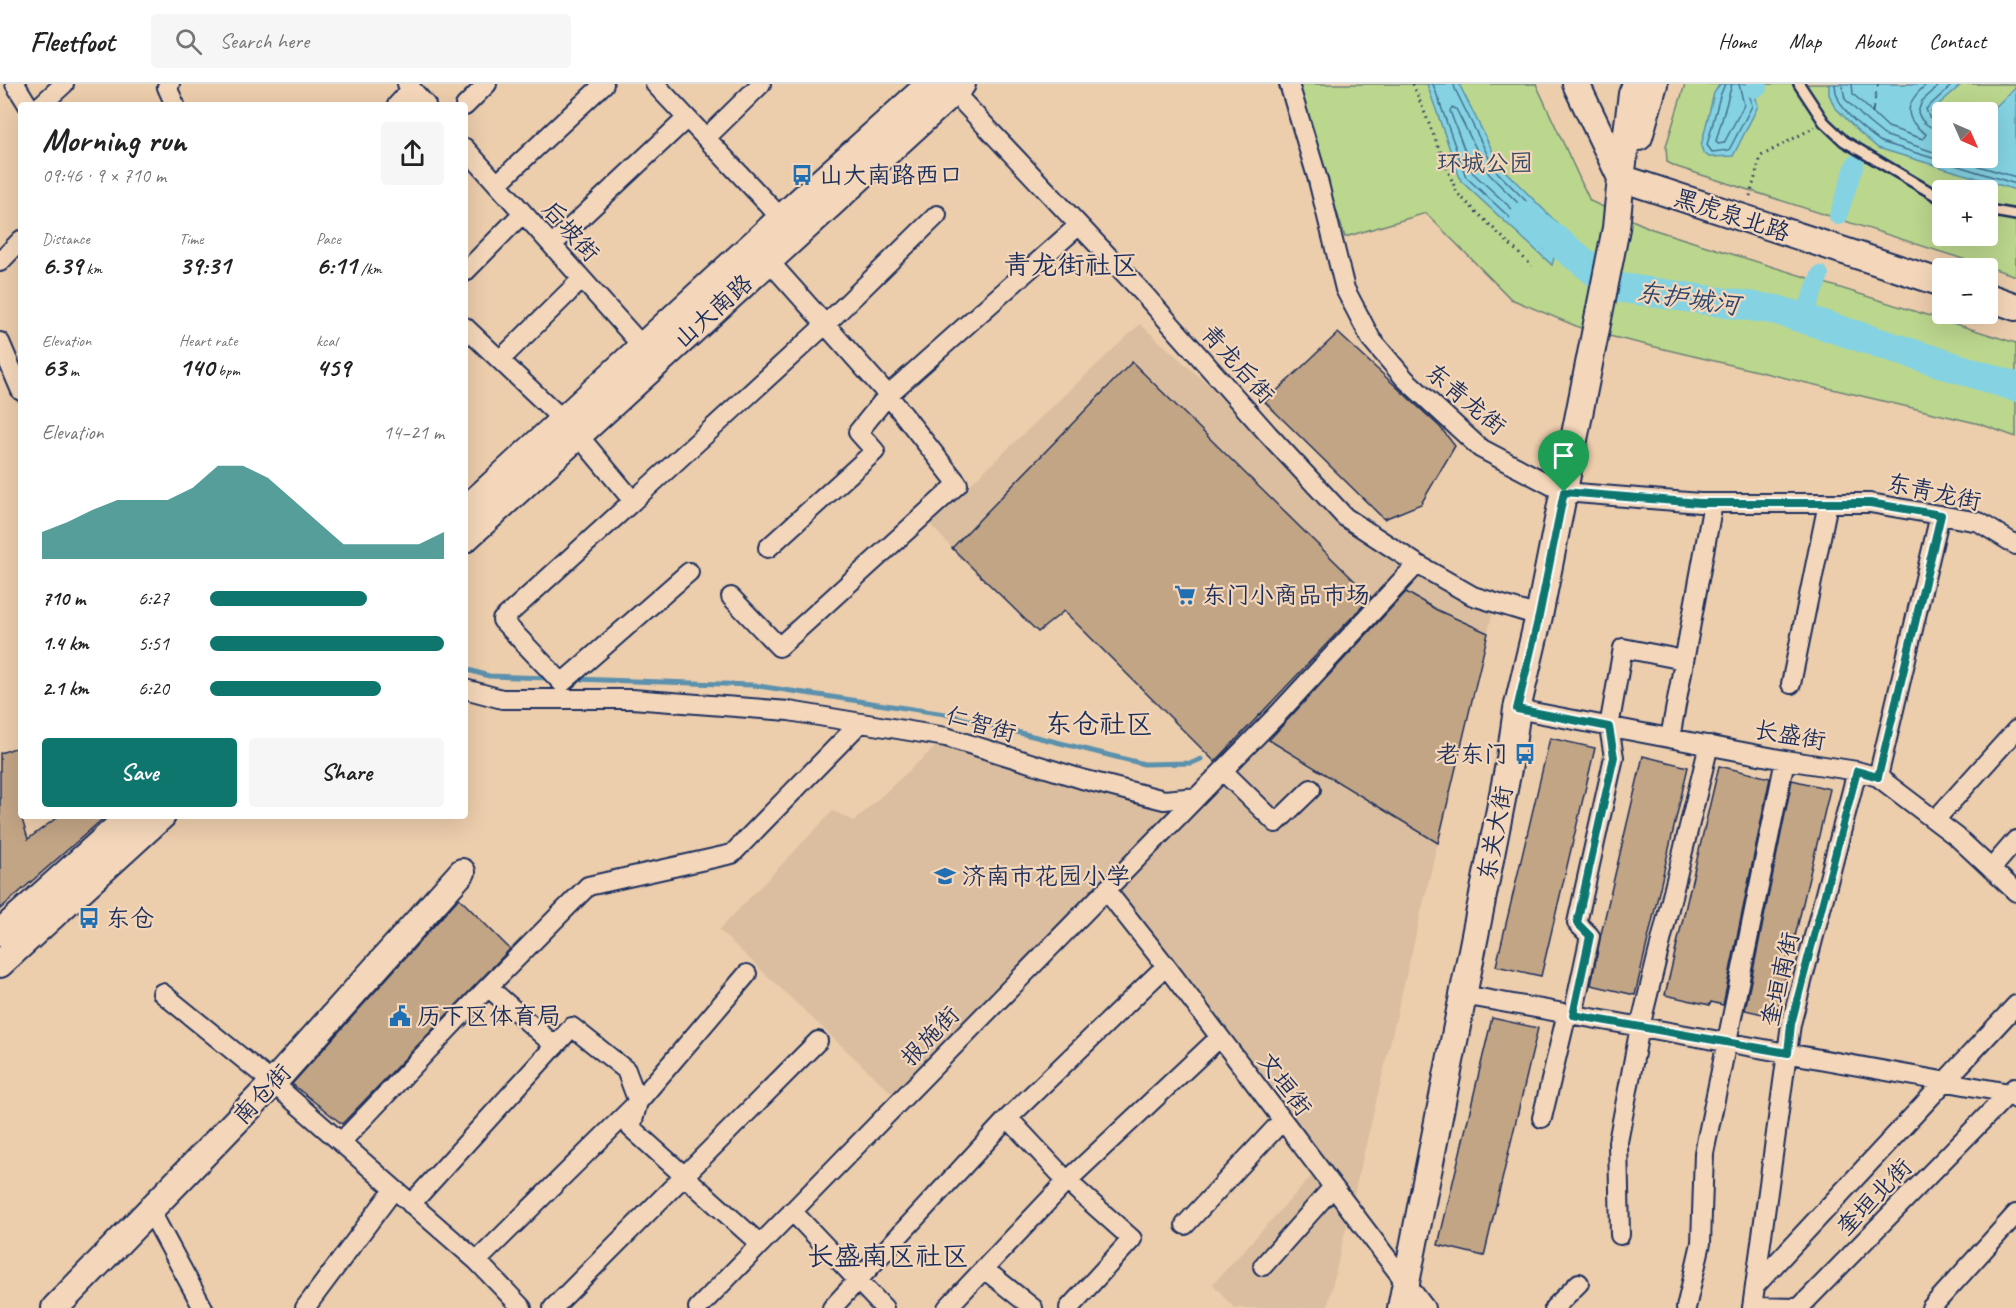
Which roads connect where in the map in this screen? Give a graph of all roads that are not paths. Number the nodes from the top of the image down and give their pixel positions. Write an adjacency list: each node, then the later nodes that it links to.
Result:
1 (15, 84): 15 (street)
2 (63, 84): 16 (street)
3 (170, 84): 17 (street)
4 (487, 84): 20 (street)
5 (604, 84): 25 (street)
6 (655, 84): 21 (street)
7 (760, 84): 22 (street)
8 (1289, 84): 50 (street, 东青龙街)
9 (1576, 84): 24 (main road)
10 (1635, 84): 24 (main road)
11 (1654, 84): 24 (main road)
12 (1799, 84): 26 (lane)
13 (948, 86): 31 (main road, 山大南路); 32 (street, 青龙后街); 35 (main road, 山大南路)
14 (410, 87): 18 (street); 19 (street)
15 (26, 102)
16 (44, 102)
17 (174, 102)
18 (399, 102)
19 (423, 102)
20 (468, 103)
21 (687, 118): 22 (street); 34 (street)
22 (706, 138): 31 (street)
23 (468, 153): 25 (street, 后坡街)
24 (1621, 178): 39 (main road, 黑虎泉北路); 50 (main road, 东关大街)
25 (497, 184): 28 (street, 后坡街)
26 (1932, 193)
27 (1998, 212): 30 (lane)
28 (523, 213): 34 (street, 后坡街); 37 (street)
29 (937, 215): 42 (street)
30 (2016, 215)
31 (782, 218): 45 (main road, 山大南路)
32 (1078, 226): 48 (street); 59 (street, 青龙后街)
33 (18, 243): 36 (street)
34 (552, 245): 38 (street, 后坡街)
35 (768, 260): 42 (street); 49 (main road, 山大南路)
36 (0, 262)
37 (468, 269)
38 (582, 279): 45 (street, 后坡街); 46 (street)
39 (1932, 280)
40 (1998, 301): 41 (main road)
41 (2016, 307)
42 (826, 324): 48 (street); 51 (street)
43 (468, 330): 46 (street)
44 (0, 342): 47 (street)
45 (642, 346): 49 (main road, 山大南路)
46 (500, 360): 49 (street)
47 (18, 378)
48 (888, 395): 58 (street); 61 (street)
49 (570, 427): 51 (street); 54 (main road, 山大南路); 56 (main road, 山大南路)
50 (1564, 492): 52 (street, 东青龙街); 62 (main road, 东关大街)
51 (633, 501): 60 (street)
52 (1713, 503): 53 (street, 东青龙街); 63 (street)
53 (1828, 503): 55 (street, 东青龙街); 64 (street)
54 (468, 508)
55 (1941, 515): 57 (street, 东青龙街); 75 (street)
56 (468, 536)
57 (2016, 545)
58 (768, 548)
59 (1417, 564): 62 (street, 青龙后街); 73 (street)
60 (689, 572)
61 (731, 597)
62 (1539, 616): 66 (main road, 东关大街)
63 (1684, 660): 68 (street); 70 (street)
64 (1791, 684)
65 (468, 690): 67 (street, 仁智街)
66 (1517, 709): 68 (street, 长盛街); 92 (main road, 东关大街)
67 (860, 723): 77 (street, 仁智街); 90 (street)
68 (1609, 727): 70 (street, 长盛街); 94 (street)
69 (2016, 730): 80 (street)
70 (1670, 738): 71 (street, 长盛街)
71 (1709, 745): 72 (street, 长盛街); 95 (street)
72 (1785, 760): 74 (street, 长盛街); 98 (street)
73 (1223, 771): 76 (street); 77 (street)
74 (1857, 771): 75 (street, 长盛街); 100 (street, 奎垣南街)
75 (1878, 777): 80 (street, 长盛街)
76 (1311, 789)
77 (1197, 797): 84 (street, 报施街)
78 (127, 819): 86 (main road)
79 (159, 819): 87 (main road)
80 (1935, 820): 82 (street, 长盛街)
81 (2016, 840): 82 (street)
82 (1991, 869): 85 (street, 长盛街)
83 (462, 872): 102 (main road, 南仓街)
84 (1106, 890): 88 (street, 文垣街); 115 (street, 报施街)
85 (2016, 892)
86 (0, 933)
87 (0, 964)
88 (1166, 966): 96 (street, 文垣街); 105 (street)
89 (747, 974): 104 (street)
90 (488, 987): 99 (street); 108 (street)
91 (162, 993): 102 (street)
92 (1463, 995): 94 (street); 124 (main road, 东关大街)
93 (2016, 1005): 101 (street)
94 (1570, 1014): 95 (street); 106 (street)
95 (1640, 1027): 98 (street); 118 (street)
96 (1219, 1038): 107 (street, 文垣街); 110 (street)
97 (818, 1041): 109 (street)
98 (1726, 1042): 100 (street); 141 (street)
99 (555, 1046): 104 (street); 113 (street)
100 (1788, 1053): 101 (street); 126 (street, 奎垣南街)
101 (1945, 1082): 103 (street); 126 (street)
102 (273, 1083): 108 (street); 114 (main road, 南仓街)
103 (2014, 1092): 142 (street, 奎垣北街)
104 (638, 1102): 109 (street); 120 (street)
105 (1008, 1118): 110 (street); 123 (street)
106 (1542, 1118)
107 (1282, 1121): 111 (street, 文垣街); 117 (street)
108 (342, 1142): 112 (street)
109 (684, 1176): 119 (street); 131 (street)
110 (1067, 1181): 122 (street); 137 (street)
111 (1333, 1187): 121 (street); 124 (street, 文垣街)
112 (394, 1189): 113 (street); 129 (street)
113 (411, 1204): 120 (street)
114 (150, 1210): 127 (street); 128 (main road, 南仓街)
115 (792, 1212): 119 (street, 报施街); 123 (street)
116 (2016, 1214): 143 (street)
117 (1185, 1225)
118 (1620, 1235)
119 (760, 1244): 132 (street, 报施街)
120 (477, 1261): 130 (street)
121 (1263, 1266)
122 (984, 1269): 135 (street); 136 (street)
123 (858, 1281): 133 (street); 134 (street)
124 (1406, 1281): 138 (main road, 东关大街); 139 (street, 文垣街)
125 (1579, 1283): 140 (street)
126 (1755, 1286): 142 (street, 奎垣南街)
127 (198, 1306)
128 (55, 1308)
129 (305, 1308)
130 (522, 1308)
131 (553, 1308)
132 (698, 1308)
133 (832, 1308)
134 (884, 1308)
135 (947, 1308)
136 (1033, 1308)
137 (1069, 1308)
138 (1401, 1308)
139 (1425, 1308)
140 (1554, 1308)
141 (1686, 1308)
142 (1752, 1308)
143 (1930, 1308)

